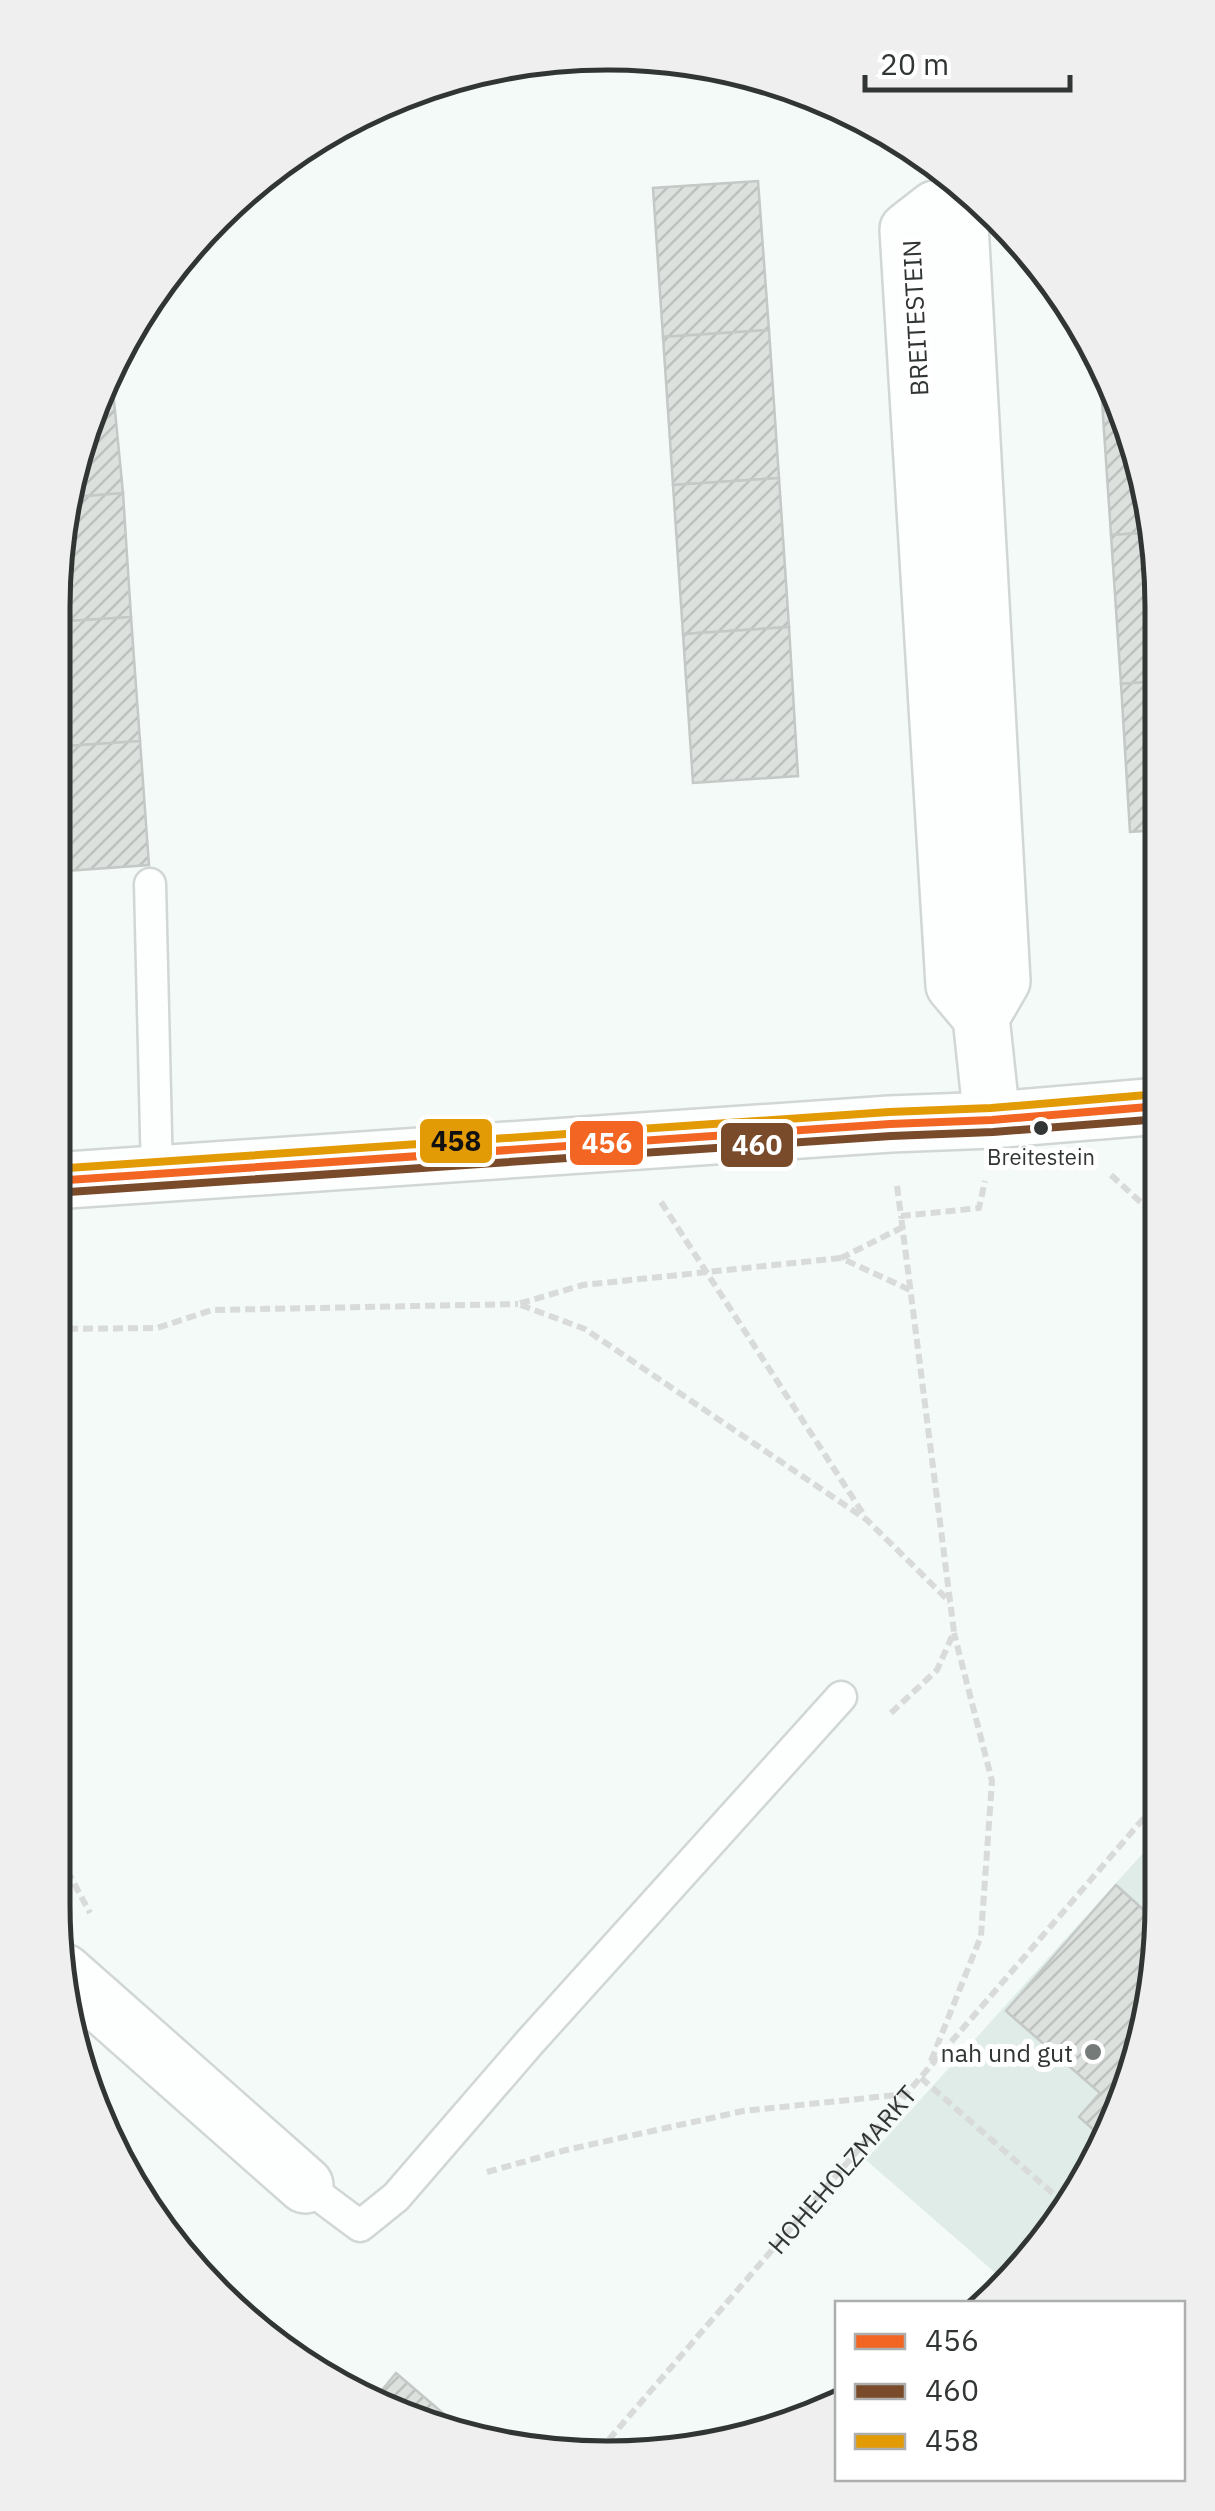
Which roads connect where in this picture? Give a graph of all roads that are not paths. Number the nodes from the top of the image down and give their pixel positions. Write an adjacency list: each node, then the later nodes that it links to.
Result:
1 (150, 884): 5 (lane)
2 (981, 1017): 2 (street, BREITESTEIN); 4 (street, BREITESTEIN)
3 (1145, 1107): 4 (street)
4 (992, 1120): 5 (street)
5 (157, 1175): 6 (street)
6 (70, 1180)
7 (842, 1697): 9 (lane)
8 (76, 1983): 9 (street)
9 (305, 2185)

